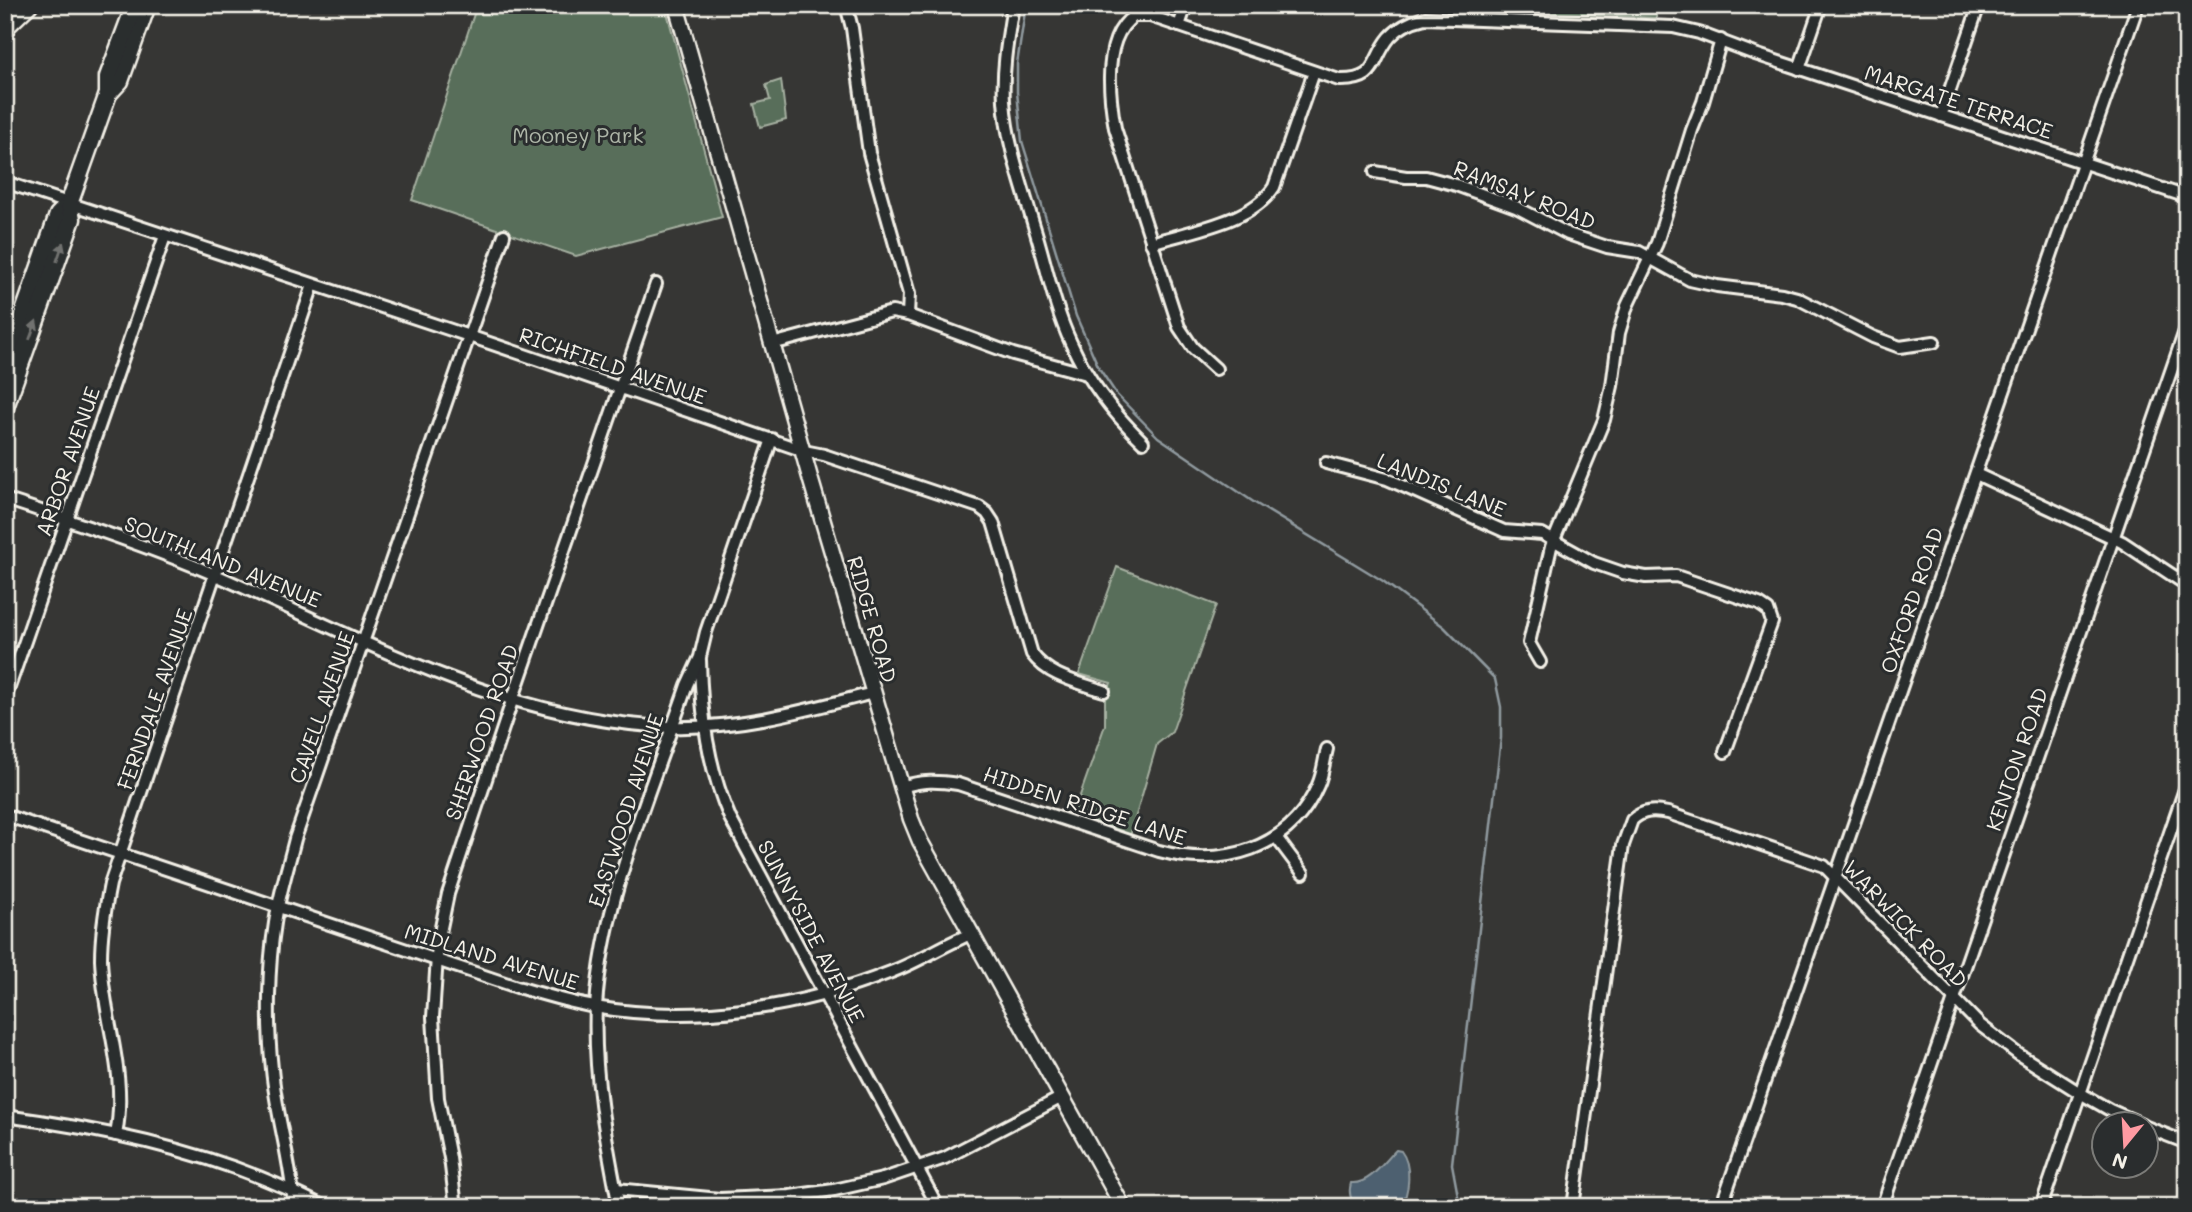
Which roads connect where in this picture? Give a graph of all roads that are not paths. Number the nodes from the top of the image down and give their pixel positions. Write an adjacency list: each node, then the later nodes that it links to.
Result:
1 (135, 5): 18 (main road)
2 (148, 5): 18 (main road)
3 (511, 5): 4 (street)
4 (541, 5)
5 (676, 5): 35 (street, RIDGE ROAD)
6 (846, 5): 31 (street)
7 (1013, 5): 38 (street)
8 (1186, 5): 13 (street)
9 (1821, 5): 16 (street)
10 (1979, 5): 19 (street)
11 (2138, 5): 20 (street, OXFORD ROAD)
12 (29, 6): 14 (street)
13 (1179, 26): 17 (street, MARGATE TERRACE); 27 (street, MARGATE TERRACE)
14 (5, 29)
15 (1721, 40): 16 (street, MARGATE TERRACE); 17 (street, MARGATE TERRACE); 28 (street)
16 (1799, 69): 19 (street, MARGATE TERRACE)
17 (1314, 72): 27 (street)
18 (108, 94): 24 (main road)
19 (1941, 116): 20 (street, MARGATE TERRACE)
20 (2084, 163): 23 (street, MARGATE TERRACE); 45 (street, OXFORD ROAD)
21 (1375, 172): 28 (street, RAMSAY ROAD)
22 (5, 182): 24 (street, RICHFIELD AVENUE)
23 (2187, 197)
24 (69, 204): 26 (street, RICHFIELD AVENUE); 36 (main road); 40 (main road, one-way to 24)
25 (504, 235): 33 (street, CAVELL AVENUE)
26 (165, 236): 30 (street, RICHFIELD AVENUE); 47 (street, ARBOR AVENUE)
27 (1152, 243): 37 (street)
28 (1650, 258): 34 (street, RAMSAY ROAD); 49 (street)
29 (656, 284): 39 (street, SHERWOOD ROAD)
30 (313, 285): 33 (street, RICHFIELD AVENUE); 50 (street, FERNDALE AVENUE)
31 (908, 315): 35 (street); 38 (street)
32 (2187, 325): 48 (street, KENTON ROAD)
33 (469, 336): 39 (street, RICHFIELD AVENUE); 52 (street, CAVELL AVENUE)
34 (1934, 342)
35 (772, 344): 43 (street, RIDGE ROAD)
36 (5, 366)
37 (1216, 369)
38 (1087, 374): 42 (street)
39 (621, 388): 41 (street, RICHFIELD AVENUE); 58 (street, SHERWOOD ROAD)
40 (5, 407)
41 (772, 439): 43 (street, RICHFIELD AVENUE); 53 (street, EASTWOOD AVENUE)
42 (1143, 442)
43 (804, 451): 55 (street, RICHFIELD AVENUE); 56 (street, RIDGE ROAD)
44 (1326, 463): 49 (street, LANDIS LANE)
45 (1976, 474): 48 (street); 69 (street, OXFORD ROAD)
46 (5, 499): 47 (street, SOUTHLAND AVENUE)
47 (67, 520): 50 (street, SOUTHLAND AVENUE); 57 (street, ARBOR AVENUE)
48 (2113, 538): 51 (street); 74 (street, KENTON ROAD)
49 (1554, 540): 54 (street); 62 (street, LANDIS LANE)
50 (216, 575): 52 (street, SOUTHLAND AVENUE); 67 (street, FERNDALE AVENUE)
51 (2187, 585)
52 (364, 642): 58 (street, SOUTHLAND AVENUE); 70 (street, CAVELL AVENUE)
53 (700, 657): 59 (street, SUNNYSIDE AVENUE); 60 (street, EASTWOOD AVENUE)
54 (1540, 662)
55 (1104, 691)
56 (873, 692): 59 (street, SOUTHLAND AVENUE); 64 (street, RIDGE ROAD)
57 (5, 699)
58 (512, 701): 60 (street, SOUTHLAND AVENUE); 72 (street, SHERWOOD ROAD)
59 (705, 726): 60 (street, SOUTHLAND AVENUE); 73 (street, SUNNYSIDE AVENUE)
60 (672, 727): 75 (street, EASTWOOD AVENUE)
61 (1327, 749): 66 (street, HIDDEN RIDGE LANE)
62 (1725, 752)
63 (2187, 783): 76 (street)
64 (902, 787): 66 (street, HIDDEN RIDGE LANE); 71 (street, RIDGE ROAD)
65 (5, 815): 67 (street, MIDLAND AVENUE)
66 (1276, 837): 68 (street)
67 (121, 853): 70 (street, MIDLAND AVENUE); 81 (street, FERNDALE AVENUE)
68 (1303, 873)
69 (1835, 878): 74 (street, WARWICK ROAD); 93 (street, WARWICK ROAD); 94 (street, OXFORD ROAD)
70 (278, 907): 72 (street, MIDLAND AVENUE); 85 (street, CAVELL AVENUE)
71 (972, 933): 73 (street, MIDLAND AVENUE); 77 (street, RIDGE ROAD)
72 (436, 960): 75 (street, MIDLAND AVENUE); 89 (street, SHERWOOD ROAD)
73 (825, 996): 75 (street, MIDLAND AVENUE); 83 (street, SUNNYSIDE AVENUE)
74 (1953, 999): 76 (street, WARWICK ROAD); 95 (street, KENTON ROAD)
75 (596, 1007): 84 (street, EASTWOOD AVENUE)
76 (2080, 1093): 78 (street, WARWICK ROAD); 96 (street)
77 (1062, 1097): 83 (street); 92 (street, RIDGE ROAD)
78 (2110, 1110)
79 (5, 1116): 81 (street)
80 (2160, 1132): 82 (street, WARWICK ROAD)
81 (116, 1135): 85 (street)
82 (2187, 1143)
83 (917, 1168): 86 (street); 91 (street, SUNNYSIDE AVENUE)
84 (615, 1189): 86 (street); 90 (street, EASTWOOD AVENUE)
85 (293, 1192): 87 (street, CAVELL AVENUE); 88 (street)
86 (791, 1202)
87 (294, 1207)
88 (325, 1207)
89 (456, 1207)
90 (619, 1207)
91 (938, 1207)
92 (1123, 1207)
93 (1573, 1207)
94 (1721, 1207)
95 (1882, 1207)
96 (2041, 1207)

